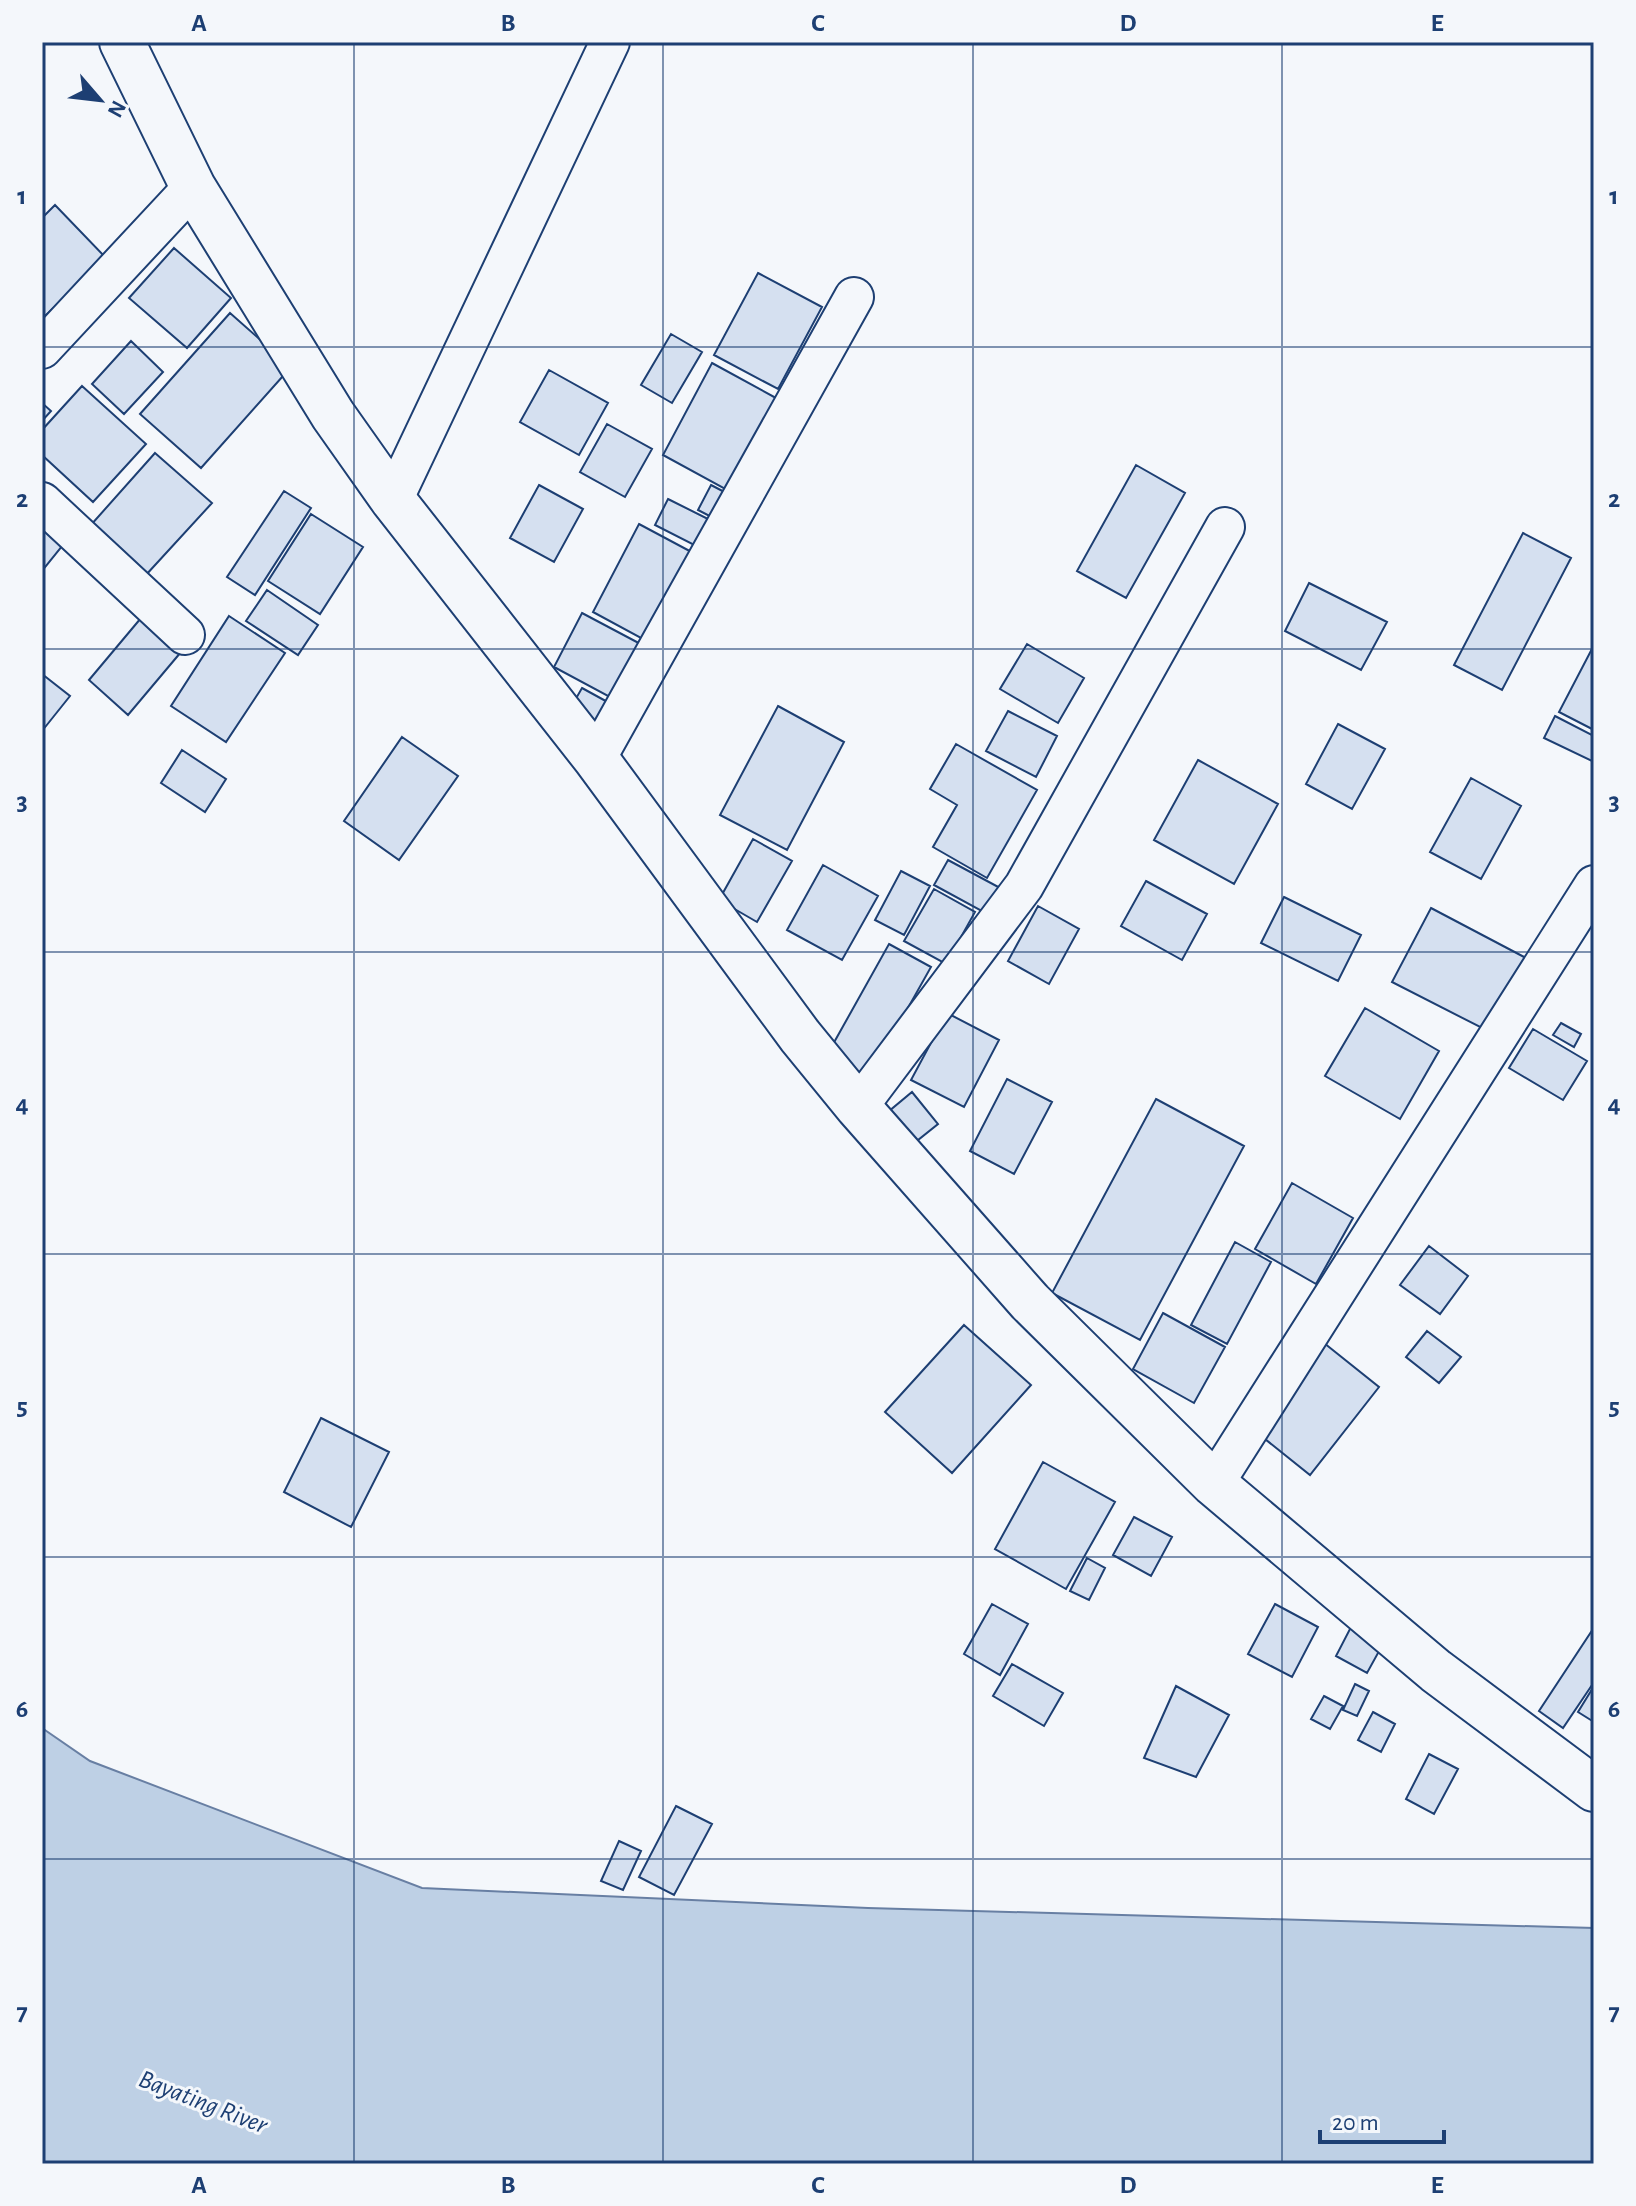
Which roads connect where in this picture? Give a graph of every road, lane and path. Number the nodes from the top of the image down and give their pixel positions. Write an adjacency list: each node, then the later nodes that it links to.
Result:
1 (122, 42): 3 (street)
2 (610, 42): 6 (street)
3 (193, 187): 5 (street); 6 (street)
4 (854, 297): 10 (street)
5 (42, 349)
6 (393, 500): 10 (street)
7 (42, 502): 9 (street)
8 (1225, 527): 12 (street)
9 (185, 635)
10 (596, 759): 12 (street)
11 (1594, 885): 13 (street)
12 (858, 1107): 13 (street)
13 (1214, 1484): 14 (street)
14 (1594, 1789)

